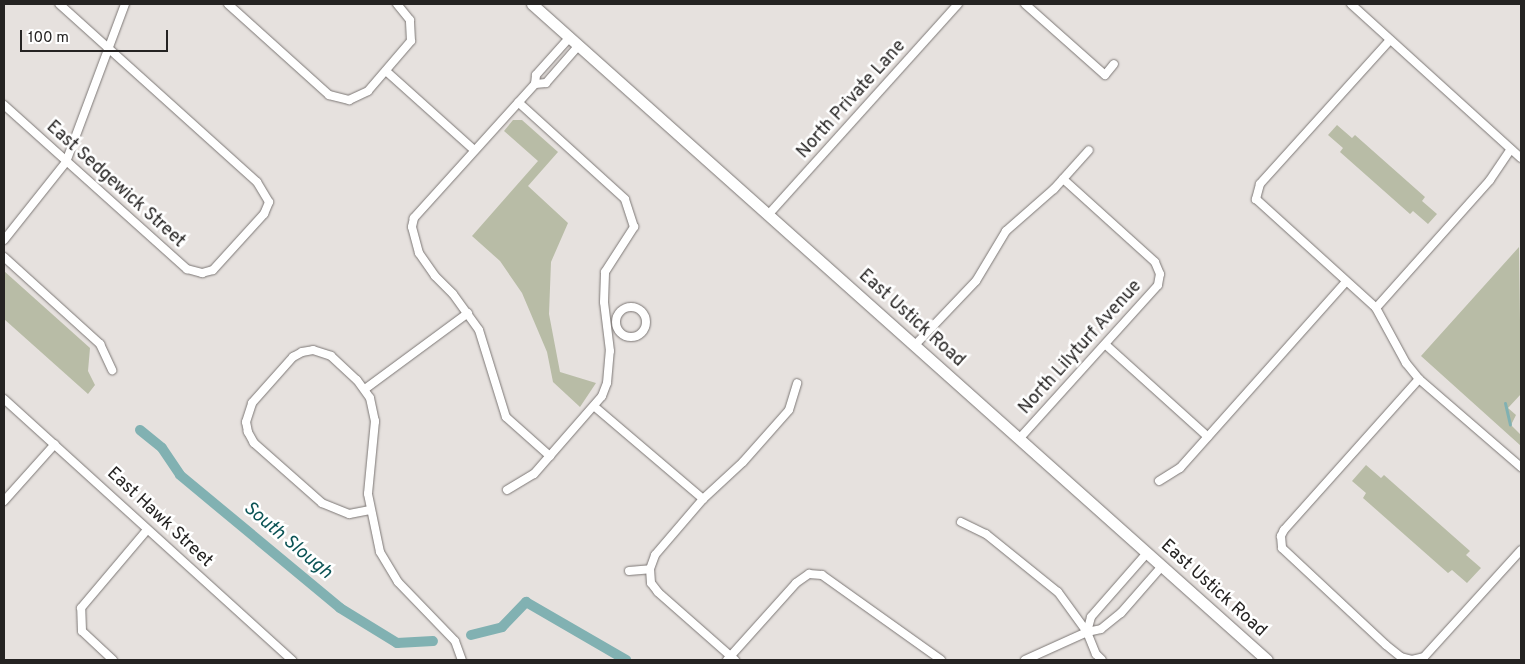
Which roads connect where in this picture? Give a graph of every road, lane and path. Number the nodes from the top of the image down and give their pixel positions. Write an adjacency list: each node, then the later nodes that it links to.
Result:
1 (60, 4): 12 (street)
2 (126, 4): 12 (street)
3 (228, 4): 14 (street)
4 (397, 4): 14 (street)
5 (532, 4): 9 (main road, East Ustick Road)
6 (958, 4): 24 (street, North Private Lane)
7 (1025, 4): 13 (street)
8 (1351, 4): 10 (street)
9 (570, 37): 11 (main road, East Ustick Road); 15 (street)
10 (1390, 40): 18 (street); 27 (street)
11 (579, 46): 15 (street); 24 (main road, East Ustick Road)
12 (108, 48): 22 (street); 22 (street, East Sedgewick Street)
13 (1114, 64)
14 (386, 71): 19 (street)
15 (535, 84): 16 (street)
16 (518, 102): 19 (street); 31 (street)
17 (4, 105): 22 (street, East Sedgewick Street)
18 (1511, 149): 21 (street); 28 (street)
19 (474, 150): 29 (street)
20 (1089, 150): 23 (street)
21 (1521, 158)
22 (66, 162): 25 (street)
23 (1063, 179): 32 (street); 33 (street, North Lilyturf Avenue)
24 (768, 215): 32 (main road, East Ustick Road)
25 (4, 240)
26 (4, 257): 34 (street)
27 (1346, 282): 28 (street); 40 (street)
28 (1376, 308): 35 (street)
29 (468, 313): 37 (street); 43 (street)
30 (616, 322): 31 (street)
31 (606, 324): 39 (street)
32 (915, 345): 41 (main road, East Ustick Road)
33 (1106, 345): 40 (street); 41 (street, North Lilyturf Avenue)
34 (112, 370)
35 (1419, 379): 44 (street); 66 (street)
36 (797, 383): 47 (street)
37 (365, 389): 49 (street); 49 (street)
38 (4, 399): 42 (street, East Hawk Street)
39 (595, 407): 43 (street); 47 (street)
40 (1208, 437): 45 (street)
41 (1019, 440): 53 (main road, East Ustick Road)
42 (55, 444): 48 (street); 51 (street, East Hawk Street)
43 (550, 456): 46 (street)
44 (1521, 467)
45 (1159, 481)
46 (507, 490)
47 (703, 499): 55 (street)
48 (4, 501)
49 (370, 510): 61 (street)
50 (961, 522): 57 (street)
51 (147, 530): 59 (street); 60 (street, East Hawk Street)
52 (1521, 550): 66 (street)
53 (1147, 553): 54 (main road, East Ustick Road); 57 (street)
54 (1162, 566): 57 (street); 65 (main road, East Ustick Road)
55 (650, 569): 56 (street); 58 (street)
56 (629, 571)
57 (1087, 632): 63 (street); 64 (street)
58 (730, 659): 62 (street)
59 (113, 660)
60 (292, 660)
61 (462, 660)
62 (941, 660)
63 (1025, 660)
64 (1102, 660)
65 (1267, 660)
66 (1412, 660)

